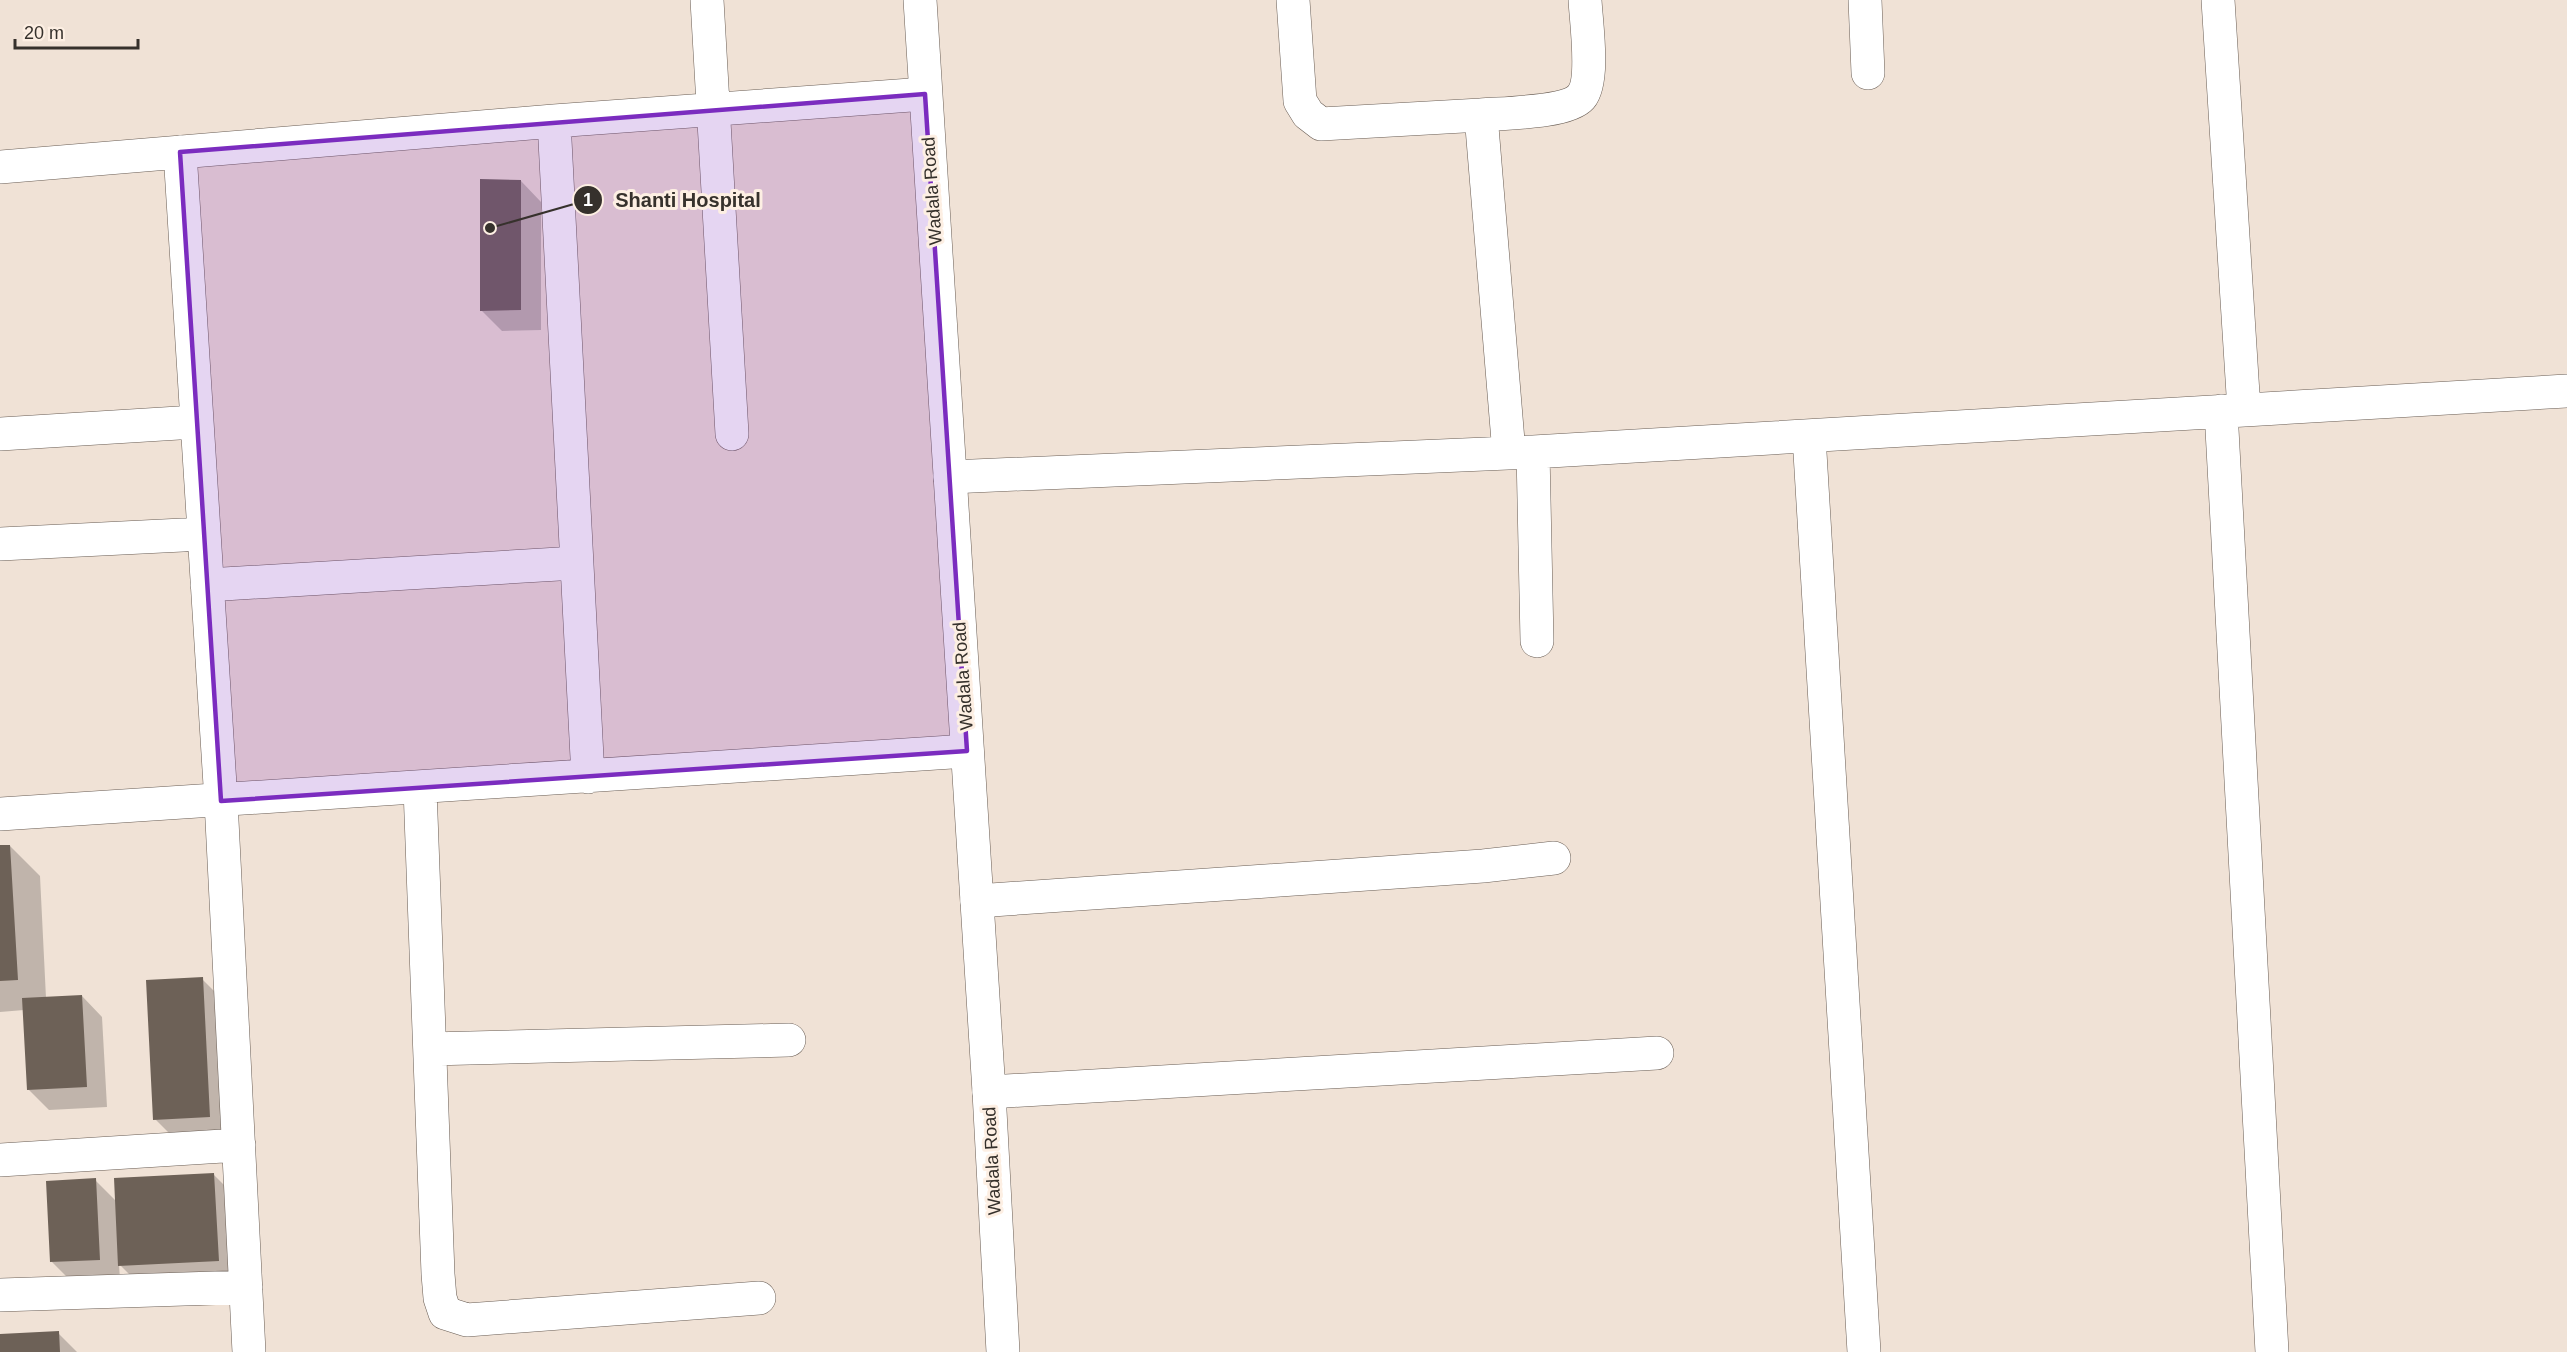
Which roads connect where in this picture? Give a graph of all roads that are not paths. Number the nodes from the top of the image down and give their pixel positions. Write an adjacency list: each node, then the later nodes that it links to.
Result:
1 (707, 0): 9 (street)
2 (920, 0): 8 (street, Wadala Road)
3 (1293, 0): 10 (street)
4 (1585, 0): 10 (street)
5 (1865, 0): 7 (street)
6 (2218, 0): 15 (street)
7 (1868, 73)
8 (926, 94): 9 (street); 21 (street, Wadala Road)
9 (712, 109): 11 (street); 18 (street)
10 (1481, 115): 20 (street)
11 (554, 121): 12 (street); 24 (street)
12 (180, 152): 13 (street); 16 (street)
13 (0, 167)
14 (2567, 391): 15 (street)
15 (2232, 411): 19 (street); 46 (street)
16 (195, 422): 17 (street); 22 (street)
17 (0, 434)
18 (732, 434)
19 (1809, 436): 20 (street); 45 (street)
20 (1521, 453): 21 (street); 26 (street)
21 (950, 477): 27 (street, Wadala Road)
22 (203, 534): 23 (street); 25 (street)
23 (0, 544)
24 (576, 563): 25 (street); 28 (street)
25 (207, 585): 30 (street)
26 (1537, 641)
27 (968, 752): 28 (street); 33 (street, Wadala Road)
28 (588, 777): 29 (street)
29 (420, 788): 30 (street); 35 (street)
30 (221, 801): 31 (street); 38 (street)
31 (0, 814)
32 (1554, 858): 33 (street)
33 (977, 901): 37 (street, Wadala Road)
34 (789, 1040): 35 (street)
35 (430, 1049): 42 (street)
36 (1657, 1053): 37 (street)
37 (989, 1092): 44 (street, Wadala Road)
38 (239, 1145): 39 (street); 40 (street)
39 (0, 1160)
40 (246, 1287): 41 (street); 43 (street)
41 (0, 1295)
42 (759, 1298)
43 (249, 1352)
44 (1003, 1352)
45 (1864, 1352)
46 (2272, 1352)

